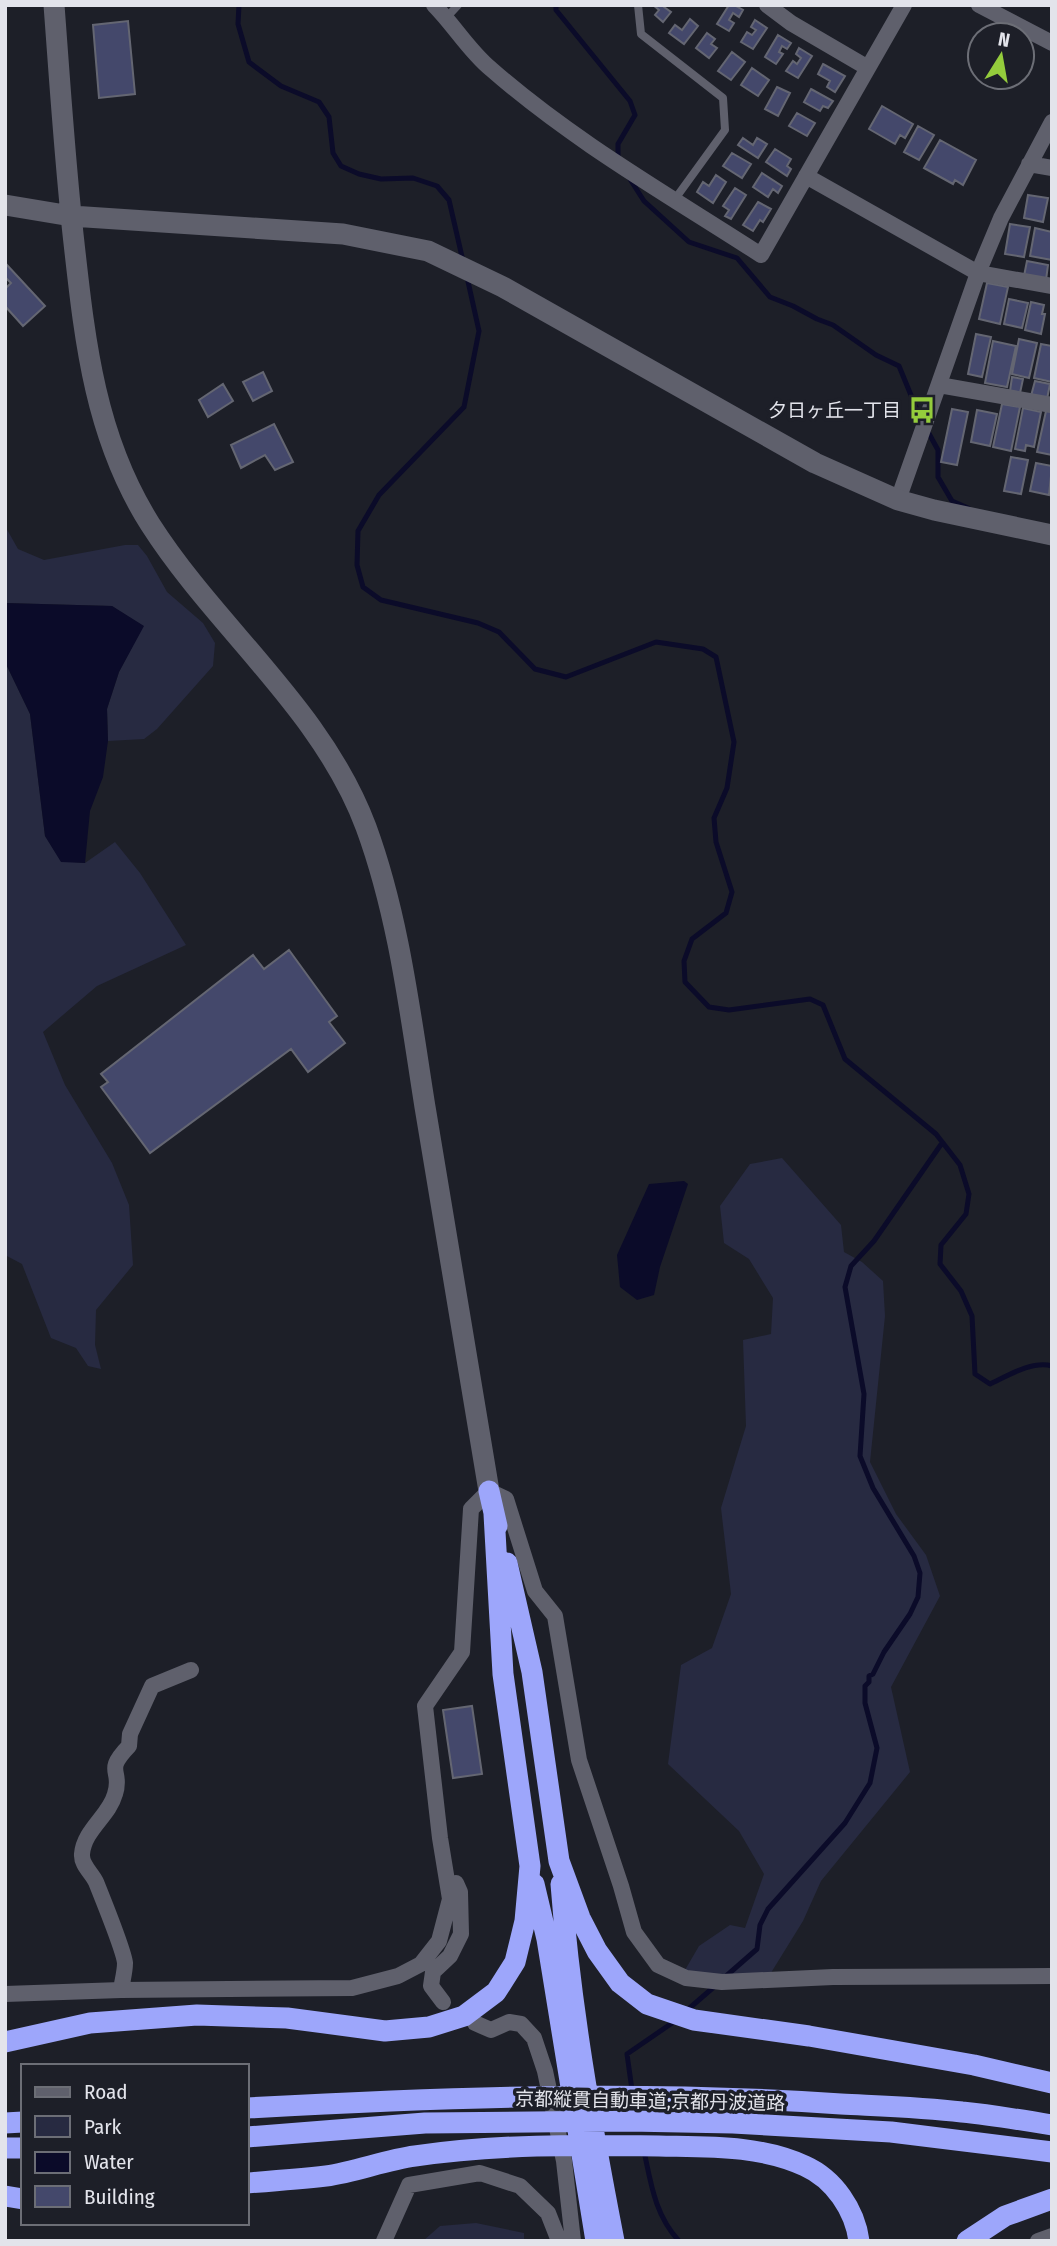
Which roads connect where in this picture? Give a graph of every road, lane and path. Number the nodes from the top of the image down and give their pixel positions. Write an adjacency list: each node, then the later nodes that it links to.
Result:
1 (54, 5): 17 (street)
2 (434, 5): 8 (street)
3 (458, 5): 8 (lane)
4 (638, 5): 15 (lane)
5 (767, 5): 10 (street)
6 (904, 5): 10 (street)
7 (979, 5): 9 (street)
8 (446, 18): 15 (street)
9 (1052, 43)
10 (868, 68): 14 (street)
11 (1052, 122): 12 (street)
12 (1029, 164): 13 (street); 18 (street)
13 (1052, 168)
14 (806, 176): 15 (street); 18 (street)
15 (675, 199)
16 (5, 205): 17 (street)
17 (71, 216): 22 (street); 24 (street)
18 (978, 272): 19 (street); 20 (street)
19 (1052, 286)
20 (939, 385): 21 (street); 22 (street)
21 (1052, 405)
22 (898, 499): 23 (street)
23 (1052, 535)
24 (489, 1491): 25 (highway); 27 (street); 30 (street)
25 (494, 1514): 28 (highway); 29 (highway)
26 (191, 1671): 31 (street)
27 (444, 1860): 31 (street); 33 (street)
28 (559, 1861): 36 (highway); 48 (highway)
29 (530, 1866): 35 (highway); 47 (highway)
30 (1052, 1976)
31 (121, 1990): 32 (street)
32 (5, 1994)
33 (443, 2002)
34 (475, 2023): 46 (street)
35 (5, 2042)
36 (1052, 2083)
37 (248, 2108): 38 (highway, 京都縦貫自動車道;京都丹波道路)
38 (1052, 2125)
39 (248, 2137): 40 (highway, 京都縦貫自動車道;京都丹波道路)
40 (1052, 2152)
41 (248, 2183): 49 (highway)
42 (1052, 2199): 50 (highway)
43 (1052, 2236): 51 (street)
44 (384, 2241): 45 (street)
45 (559, 2241)
46 (573, 2241)
47 (596, 2241)
48 (614, 2241)
49 (859, 2241)
50 (967, 2241)
51 (1038, 2241)

